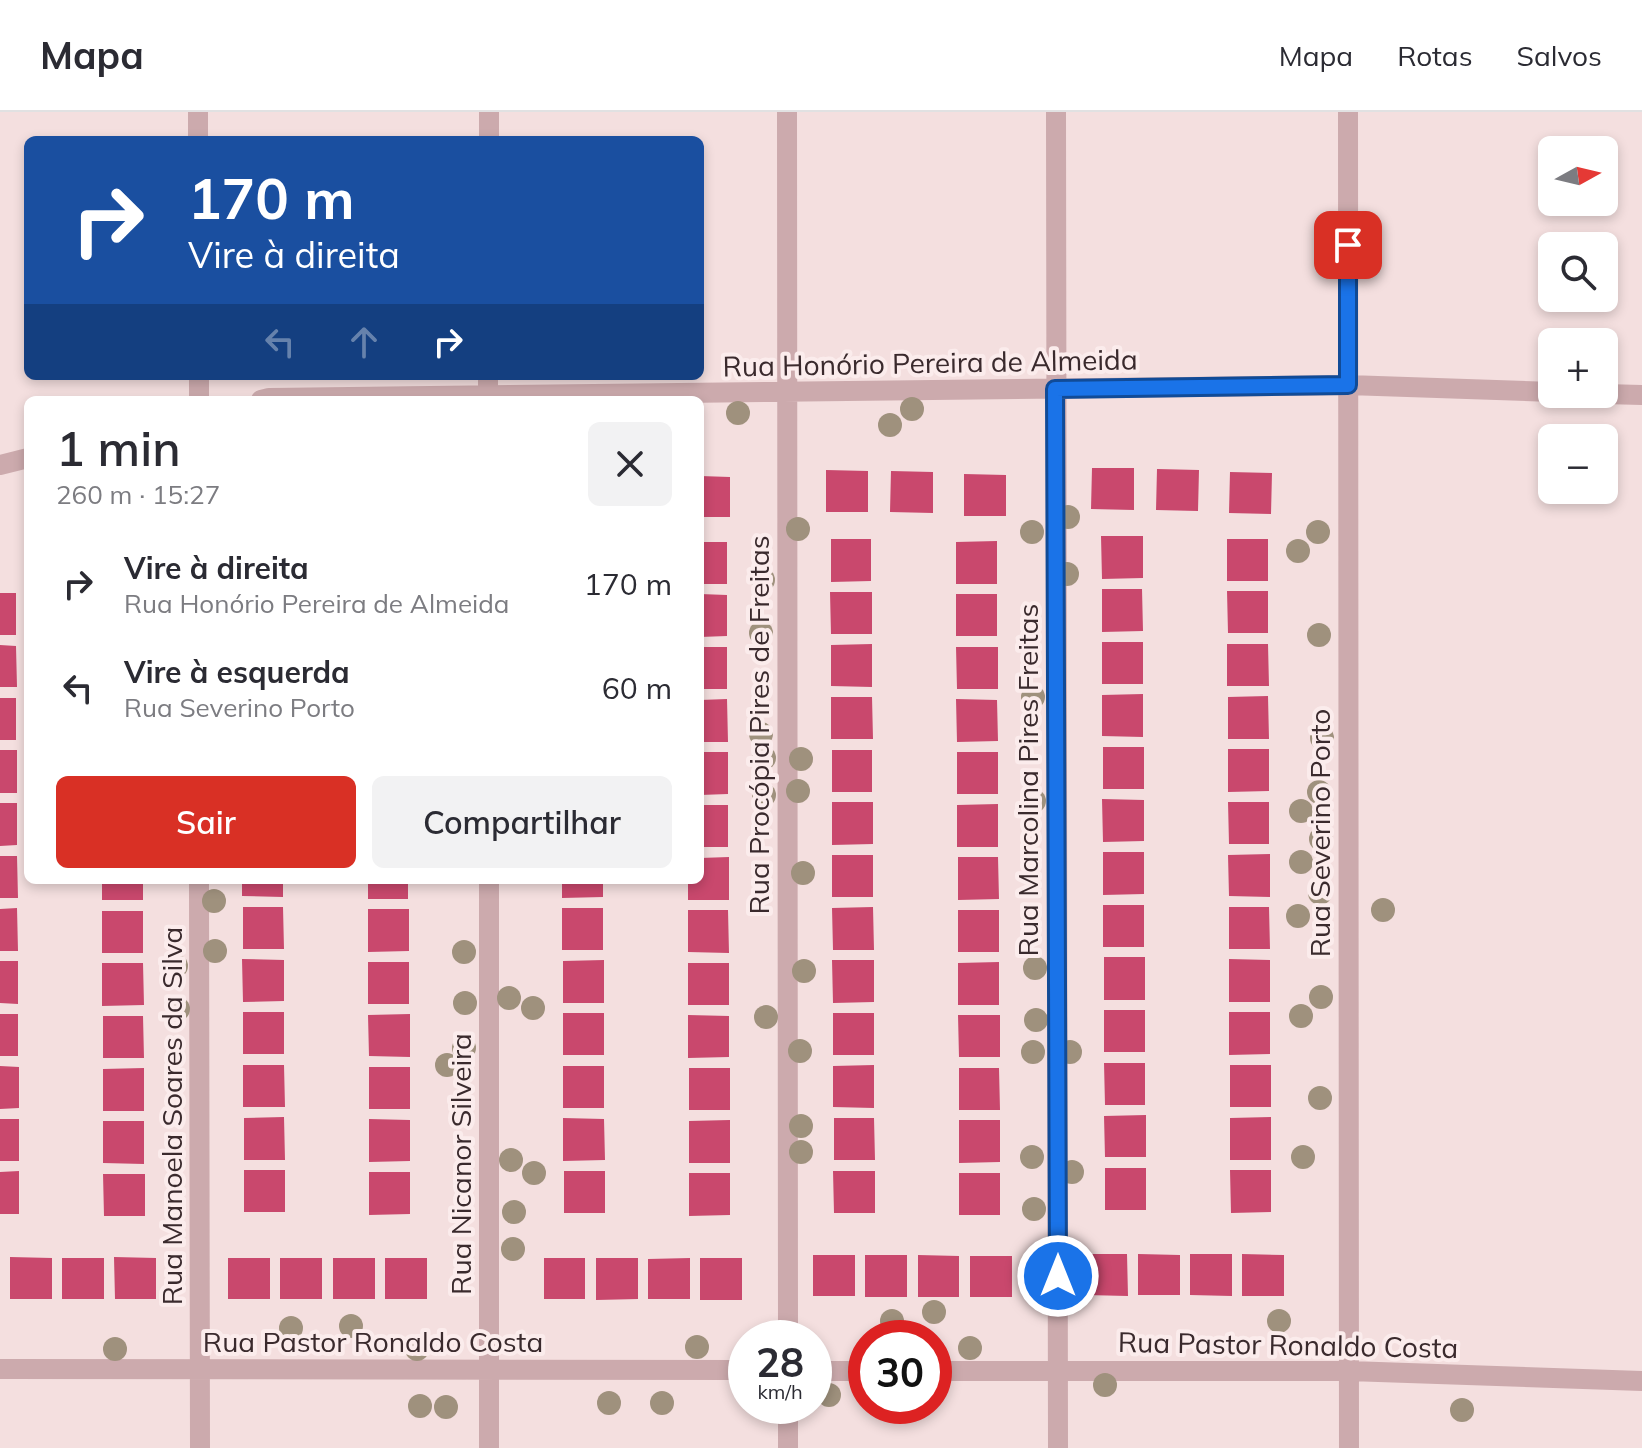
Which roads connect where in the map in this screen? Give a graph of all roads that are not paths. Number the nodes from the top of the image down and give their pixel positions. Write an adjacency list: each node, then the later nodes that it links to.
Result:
1 (198, 112): 6 (street)
2 (489, 112): 7 (street)
3 (787, 112): 12 (street, Rua Procópia Pires de Freitas)
4 (1056, 112): 9 (street, Rua Marcolina Pires Freitas)
5 (1348, 112): 8 (street, Rua Severino Porto)
6 (198, 136)
7 (489, 136)
8 (1348, 385): 9 (street, Rua Honório Pereira de Almeida); 11 (street, Rua Honório Pereira de Almeida); 27 (street, Rua Severino Porto)
9 (1055, 389): 12 (street, Rua Honório Pereira de Almeida); 26 (street, Rua Marcolina Pires Freitas)
10 (488, 391): 12 (street, Rua Honório Pereira de Almeida); 15 (street, Rua Honório Pereira de Almeida)
11 (1538, 392)
12 (787, 393): 20 (street, Rua Procópia Pires de Freitas)
13 (1618, 394): 14 (street)
14 (1642, 395)
15 (332, 396)
16 (24, 459): 17 (street)
17 (0, 465)
18 (199, 884): 22 (street, Rua Manoela Soares da Silva)
19 (489, 884): 23 (street, Rua Nicanor Silveira)
20 (788, 1320)
21 (0, 1369): 22 (street, Rua Pastor Ronaldo Costa)
22 (200, 1369): 23 (street, Rua Pastor Ronaldo Costa); 30 (street, Rua Manoela Soares da Silva)
23 (489, 1370): 24 (street, Rua Pastor Ronaldo Costa); 31 (street, Rua Nicanor Silveira)
24 (728, 1370)
25 (952, 1371): 26 (street, Rua Pastor Ronaldo Costa)
26 (1058, 1371): 27 (street, Rua Pastor Ronaldo Costa); 33 (street, Rua Marcolina Pires Freitas)
27 (1349, 1371): 28 (street, Rua Pastor Ronaldo Costa); 34 (street, Rua Severino Porto)
28 (1642, 1381)
29 (788, 1424): 32 (street)
30 (200, 1448)
31 (489, 1448)
32 (788, 1448)
33 (1058, 1448)
34 (1349, 1448)

